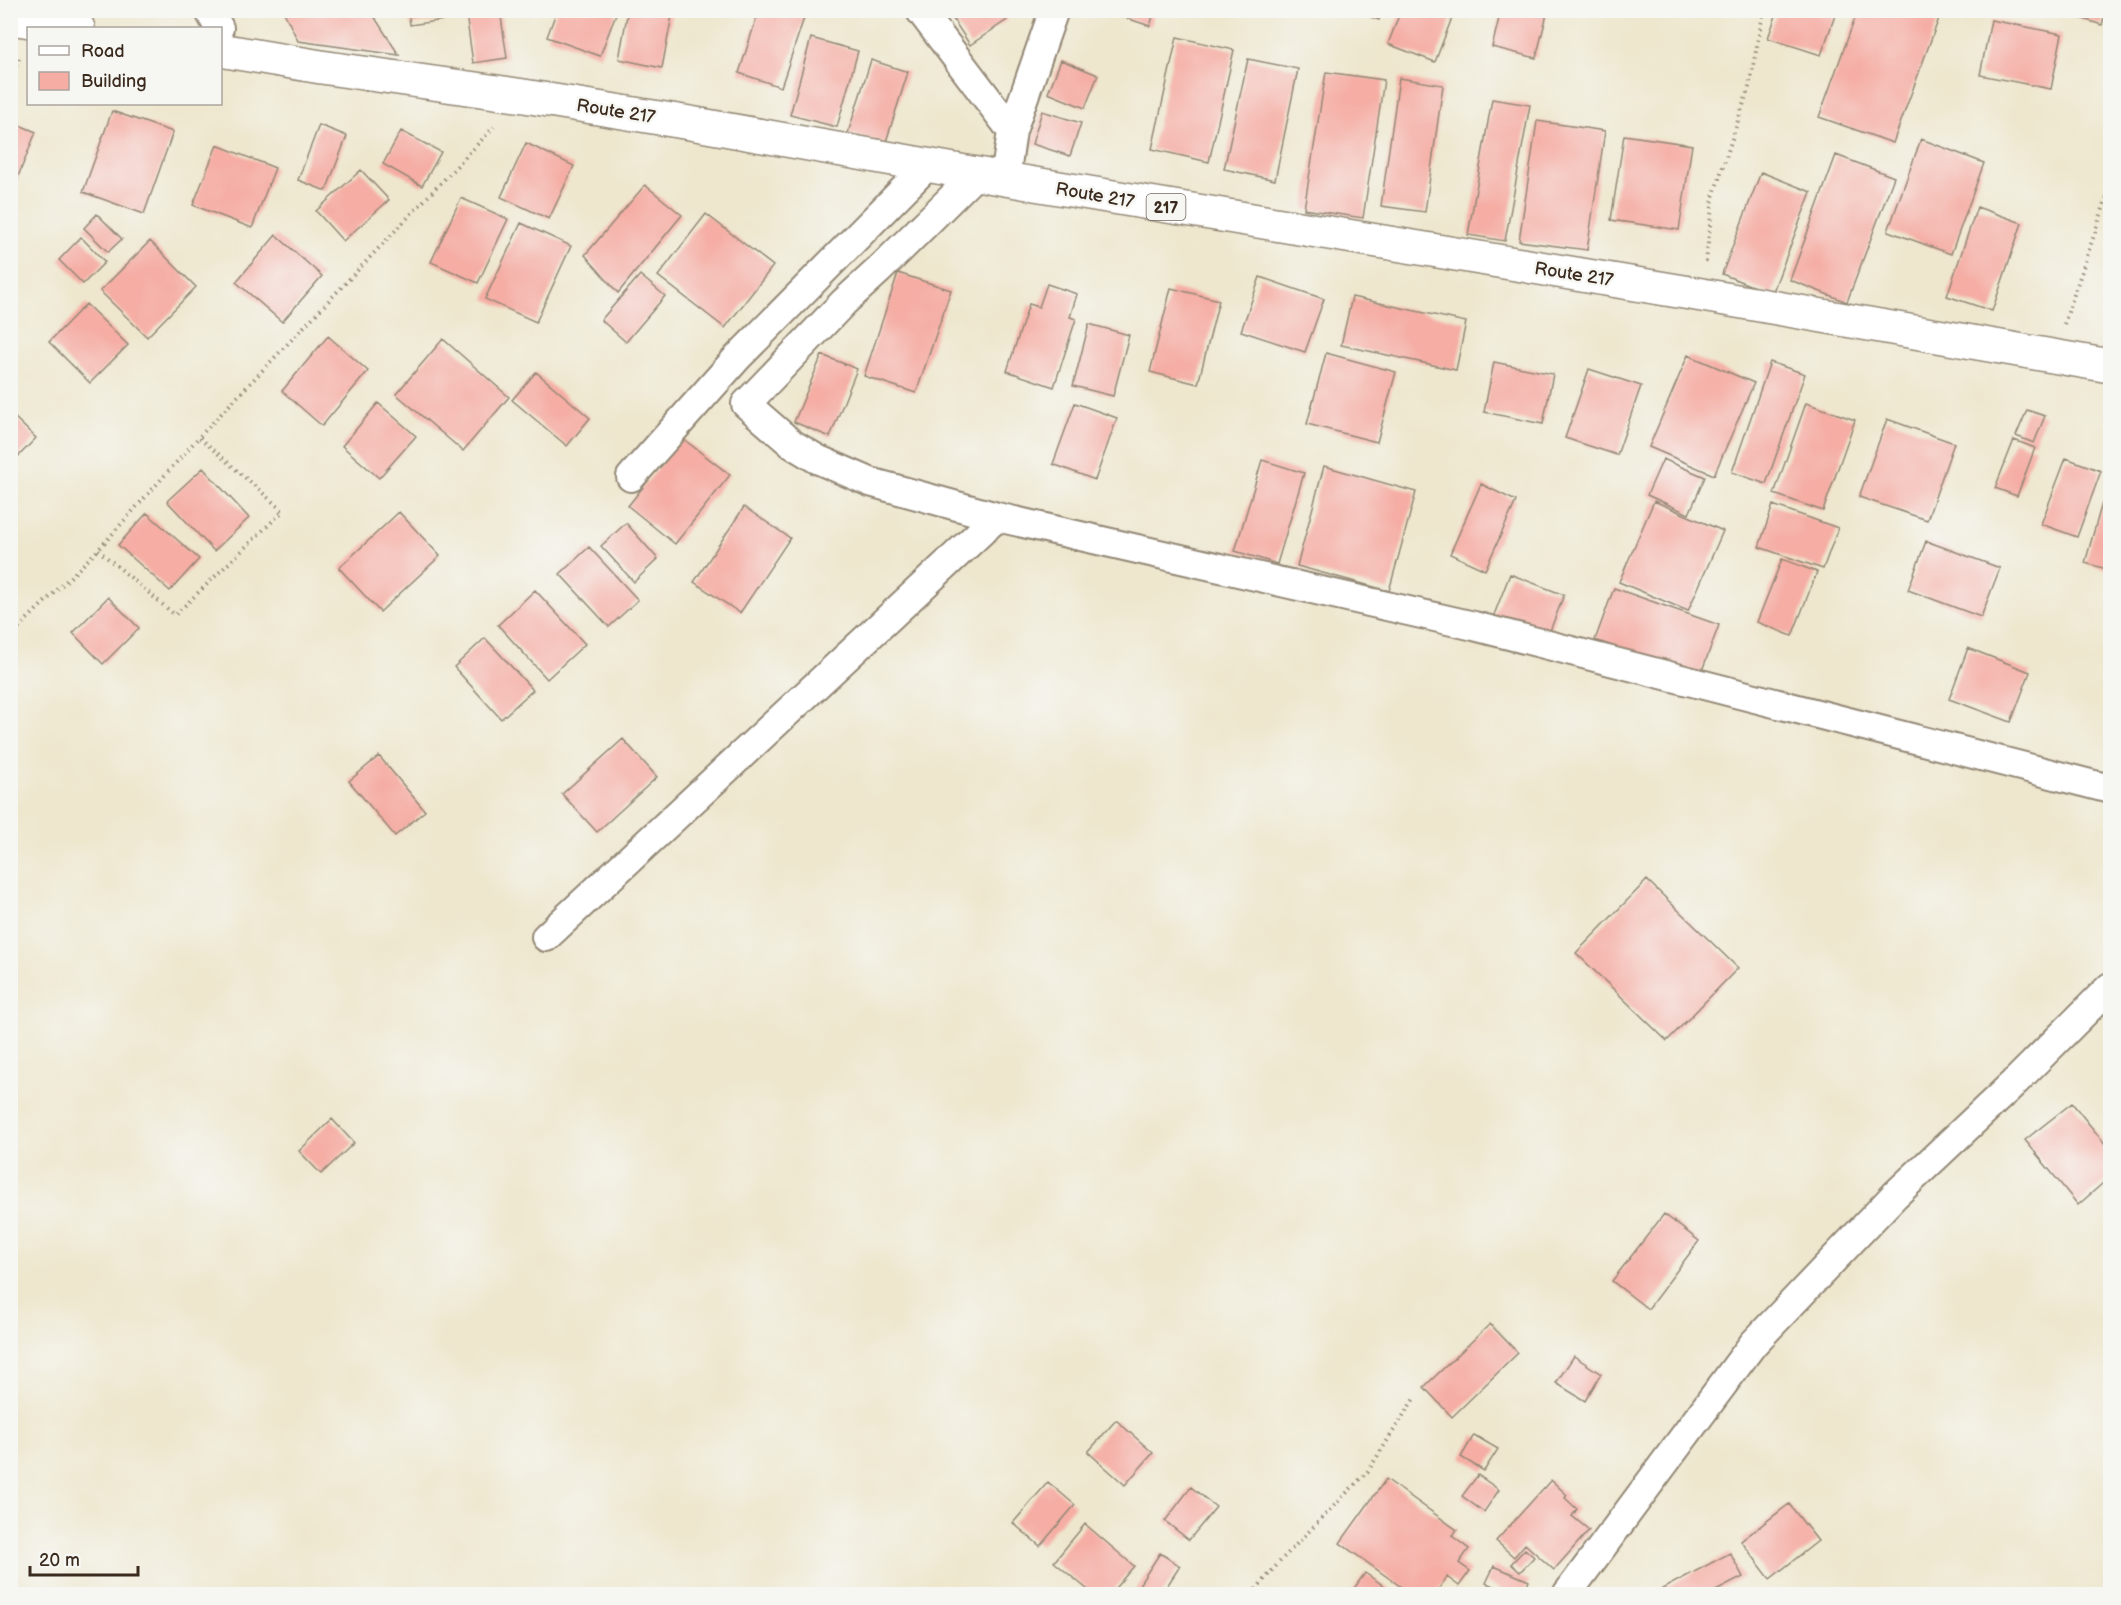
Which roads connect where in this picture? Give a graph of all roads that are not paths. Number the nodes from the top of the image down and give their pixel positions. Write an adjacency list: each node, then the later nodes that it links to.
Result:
1 (209, 10): 6 (street)
2 (920, 10): 8 (street)
3 (1053, 11): 8 (street)
4 (10, 18): 5 (main road)
5 (71, 27)
6 (217, 27)
7 (223, 40): 9 (main road, Route 217 / 217)
8 (1012, 131): 10 (street)
9 (928, 165): 10 (main road, Route 217 / 217); 12 (street)
10 (990, 177): 11 (main road, Route 217 / 217); 13 (street)
11 (2110, 366)
12 (631, 477)
13 (997, 517): 14 (street); 15 (street)
14 (2110, 789)
15 (546, 938)
16 (2110, 987): 17 (street)
17 (1567, 1594)

